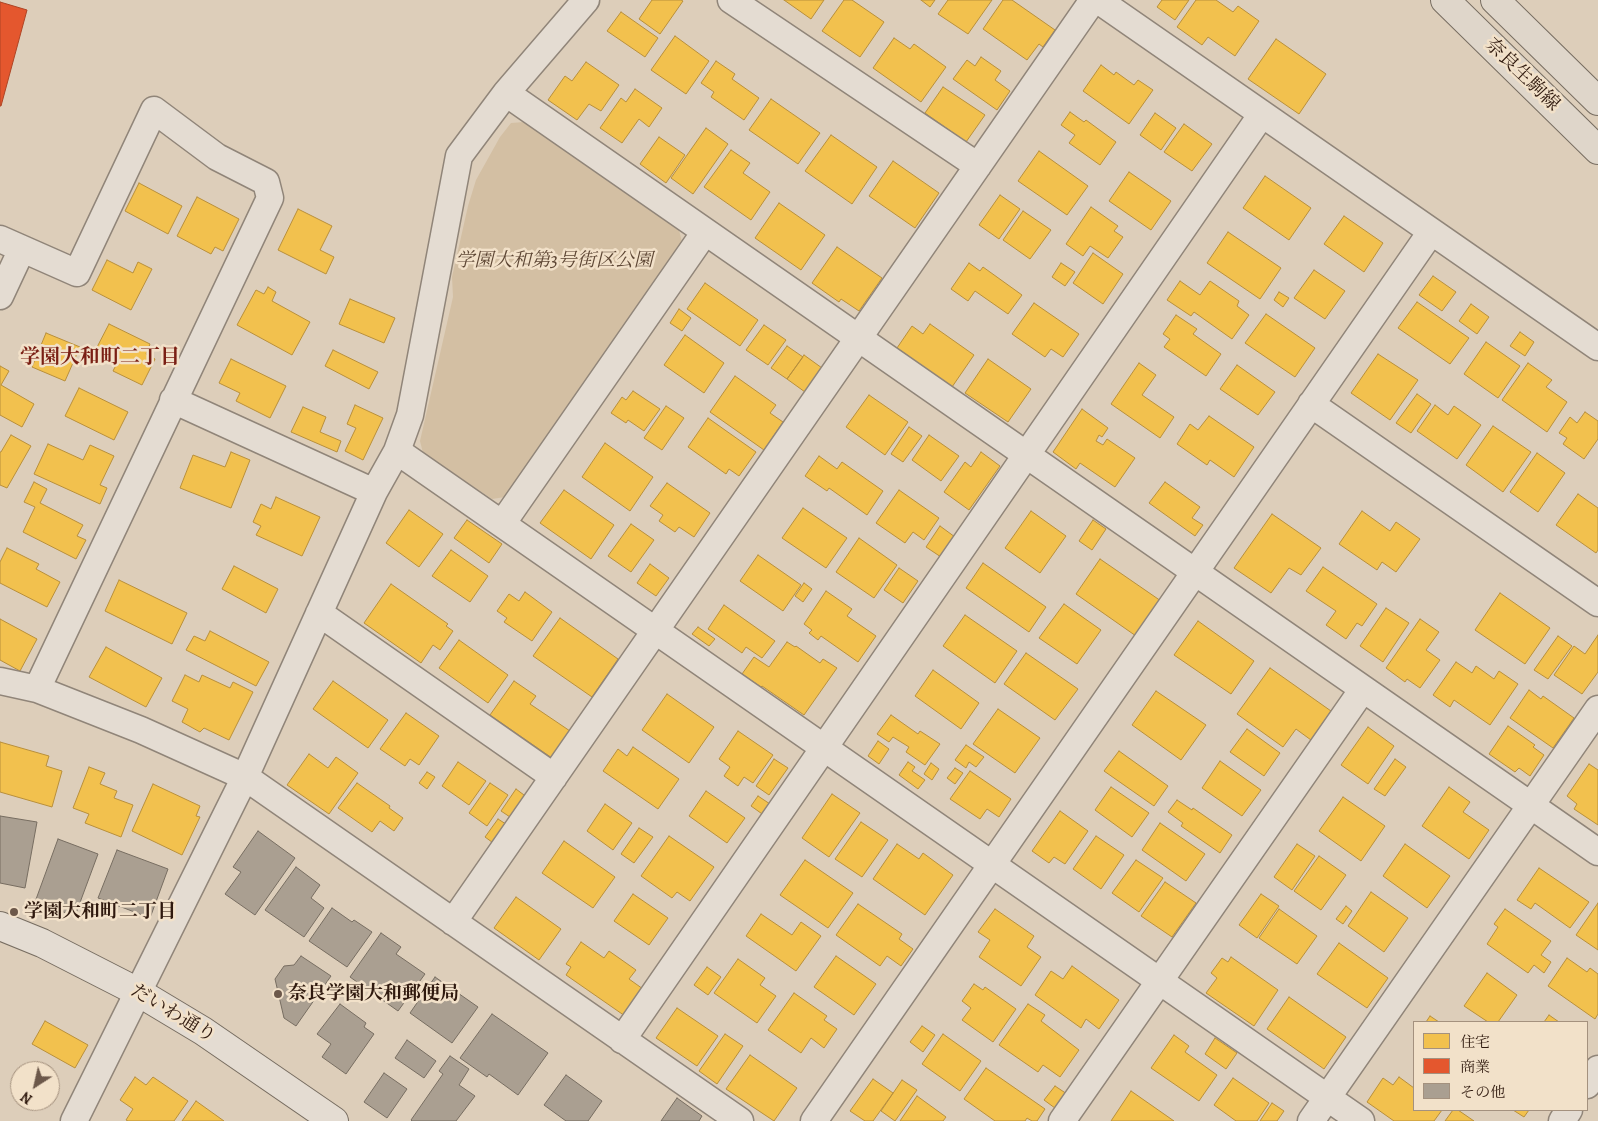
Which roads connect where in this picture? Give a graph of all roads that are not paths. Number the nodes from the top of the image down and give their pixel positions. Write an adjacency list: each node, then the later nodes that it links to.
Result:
1 (586, 0): 7 (street)
2 (731, 0): 11 (street)
3 (1093, 0): 11 (street)
4 (1098, 0): 9 (street)
5 (1445, 0): 10 (main road, 奈良生駒線)
6 (1495, 0): 8 (main road, 奈良生駒線)
7 (506, 93): 12 (street); 20 (street)
8 (1598, 101)
9 (1262, 114): 13 (street); 21 (street)
10 (1598, 150)
11 (978, 166): 16 (street)
12 (705, 232): 16 (street); 23 (street)
13 (1431, 232): 17 (street); 19 (street)
14 (11, 244): 15 (street); 18 (street)
15 (0, 296)
16 (859, 338): 21 (street); 27 (street)
17 (1598, 347)
18 (173, 400): 22 (street); 29 (street)
19 (1312, 404): 24 (street); 25 (street)
20 (397, 451): 22 (street); 23 (street)
21 (1026, 455): 24 (street); 32 (street)
22 (374, 492): 26 (street)
23 (502, 524): 27 (street)
24 (1195, 572): 30 (street); 37 (street)
25 (1598, 603)
26 (319, 613): 33 (street); 34 (street)
27 (656, 631): 32 (street); 34 (street)
28 (0, 681): 29 (street)
29 (37, 689): 33 (street)
30 (1364, 689): 35 (street); 40 (street)
31 (1598, 708): 35 (street)
32 (824, 747): 37 (street); 42 (street)
33 (245, 777): 38 (street); 41 (street)
34 (554, 777): 38 (street)
35 (1531, 806): 36 (street); 45 (street)
36 (1598, 852)
37 (992, 864): 40 (street); 49 (street)
38 (453, 922): 42 (street)
39 (0, 926): 41 (street, だいわ通り)
40 (1160, 981): 45 (street); 50 (street)
41 (138, 992): 46 (street); 47 (street, だいわ通り)
42 (622, 1040): 48 (street)
43 (1598, 1068): 44 (street)
44 (1588, 1083)
45 (1328, 1098): 51 (street); 52 (street)
46 (74, 1121)
47 (334, 1121)
48 (740, 1121)
49 (814, 1121)
50 (1062, 1121)
51 (1311, 1121)
52 (1361, 1121)

